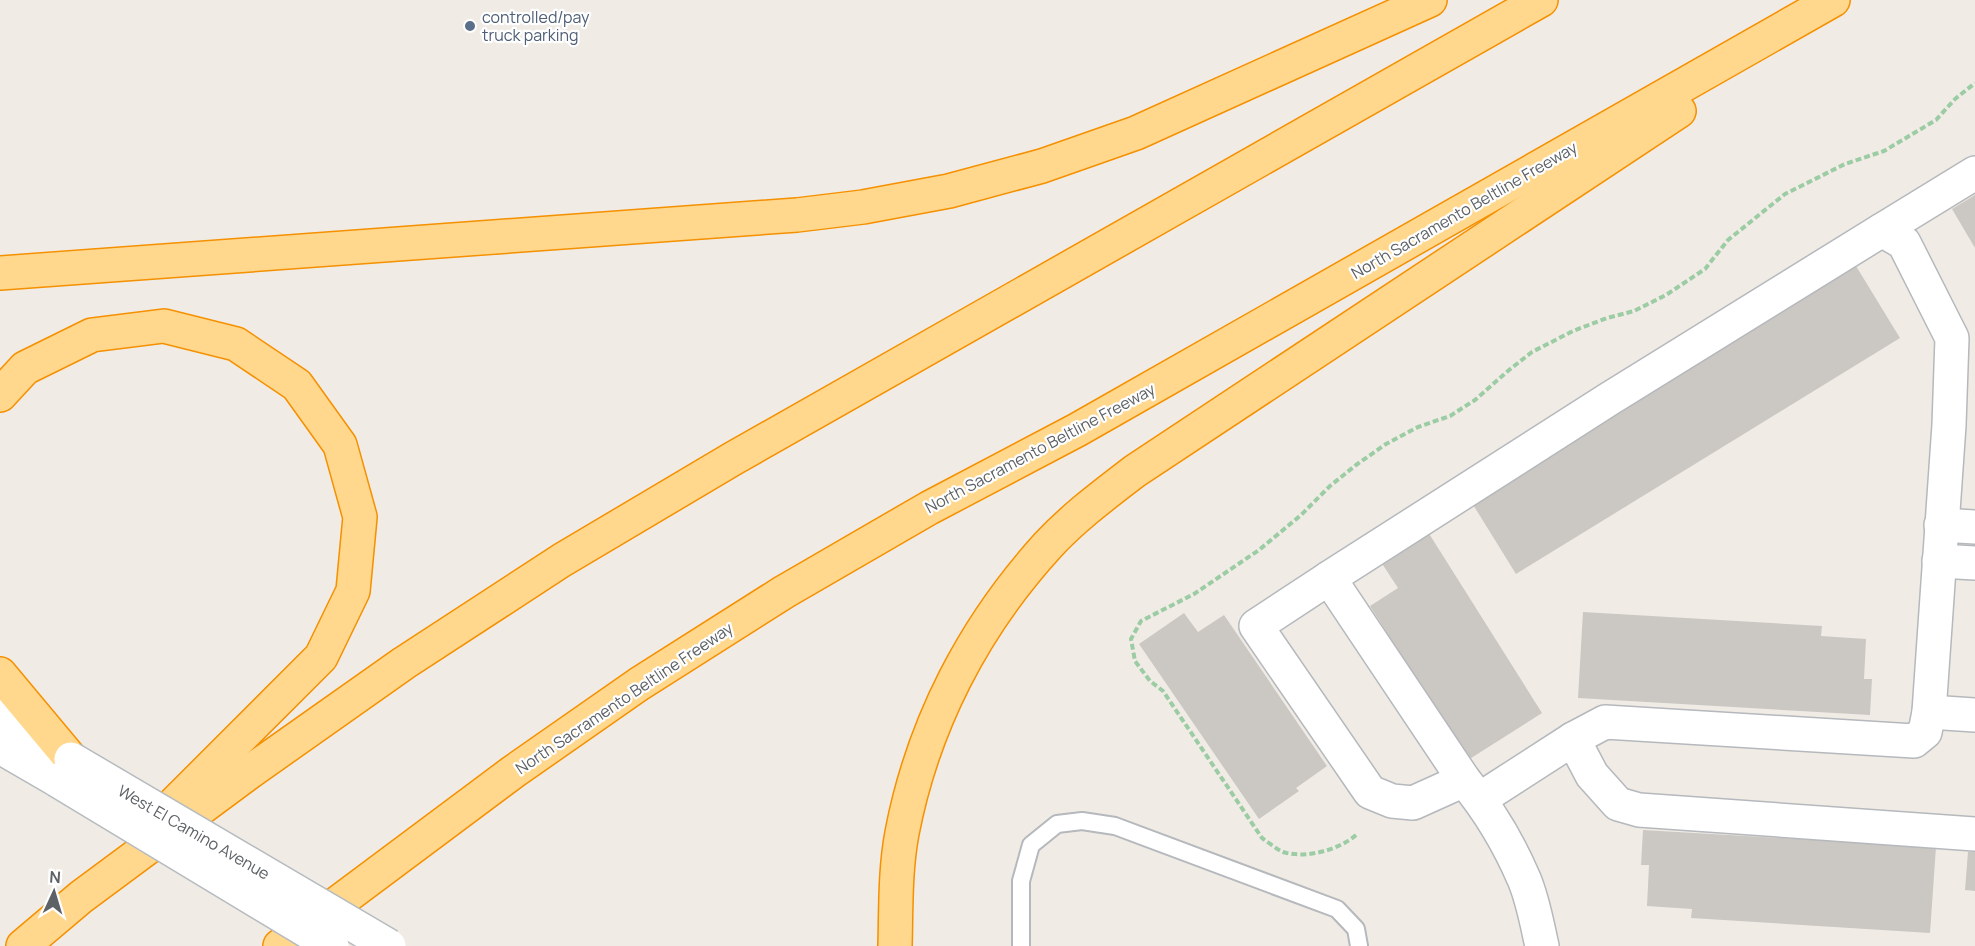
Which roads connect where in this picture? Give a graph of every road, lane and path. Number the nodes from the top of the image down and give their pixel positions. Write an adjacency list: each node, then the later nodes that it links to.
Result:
1 (1430, 0): 7 (highway)
2 (1541, 0): 23 (highway)
3 (1833, 0): 25 (highway, North Sacramento Beltline Freeway)
4 (1846, 0): 28 (highway)
5 (1975, 173): 6 (street)
6 (1882, 230): 9 (street); 13 (street)
7 (0, 273)
8 (0, 395): 23 (highway)
9 (1941, 525): 10 (street); 11 (street)
10 (1975, 527)
11 (1939, 561): 12 (street); 15 (street)
12 (1975, 563)
13 (1329, 578): 21 (street); 21 (street)
14 (0, 674): 20 (highway)
15 (1929, 712): 16 (street); 18 (street)
16 (1975, 715)
17 (0, 716): 20 (street, West El Camino Avenue)
18 (1573, 739): 21 (street); 22 (street)
19 (0, 747): 20 (street, West El Camino Avenue)
20 (64, 770): 26 (street, West El Camino Avenue, bridge); 27 (street, West El Camino Avenue, bridge)
21 (1472, 789): 31 (street)
22 (1975, 834)
23 (81, 897): 24 (highway)
24 (24, 946)
25 (280, 946)
26 (332, 946)
27 (388, 946)
28 (895, 946)
29 (1021, 946): 30 (lane)
30 (1359, 946)
31 (1542, 946)

